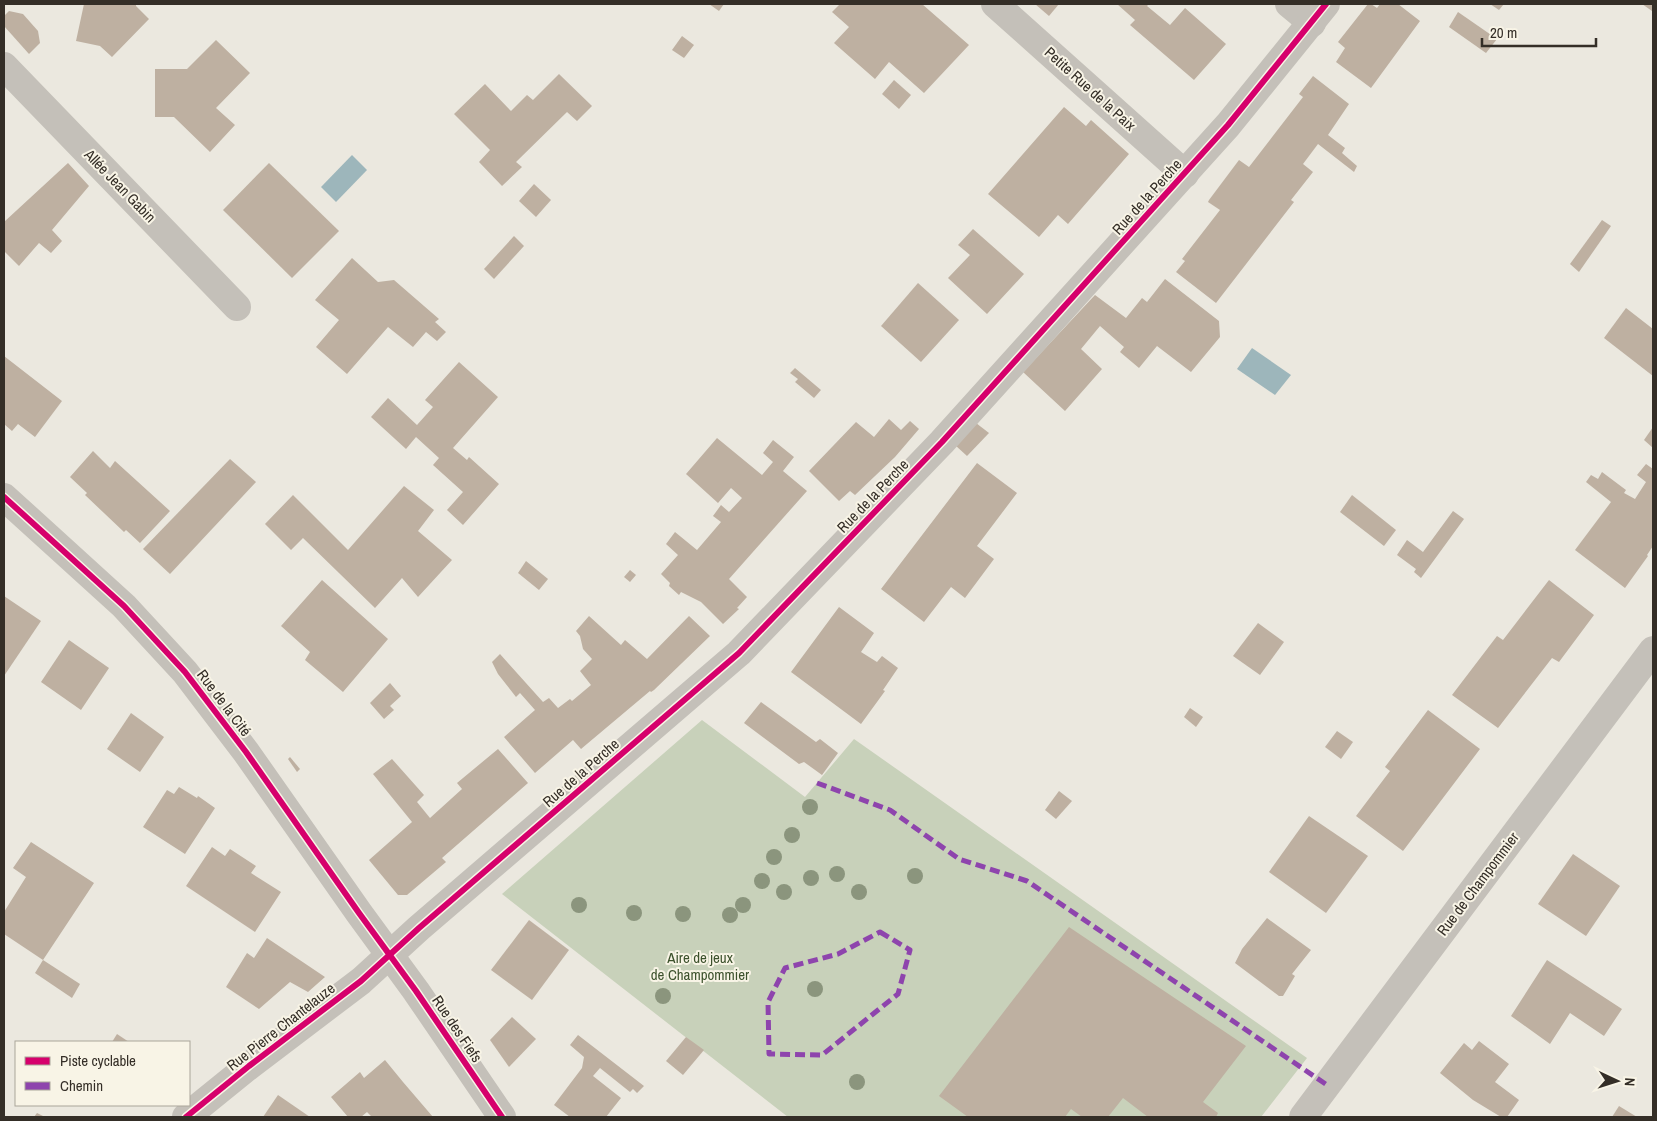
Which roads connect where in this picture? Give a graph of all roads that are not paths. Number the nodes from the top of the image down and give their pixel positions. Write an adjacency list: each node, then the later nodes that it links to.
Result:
1 (995, 4): 5 (street, Petite Rue de la Paix)
2 (1289, 4): 3 (street)
3 (1319, 13): 5 (street, Rue de la Perche)
4 (4, 66): 6 (street, Allée Jean Gabin)
5 (1184, 174): 9 (street, Rue de la Perche)
6 (236, 307)
7 (4, 497): 9 (street, Rue de la Cité)
8 (1652, 656): 12 (street, Rue de Champommier)
9 (389, 956): 10 (street, Rue Pierre Chantelauze); 11 (street, Rue des Fiefs)
10 (186, 1117)
11 (502, 1117)
12 (1303, 1117)

